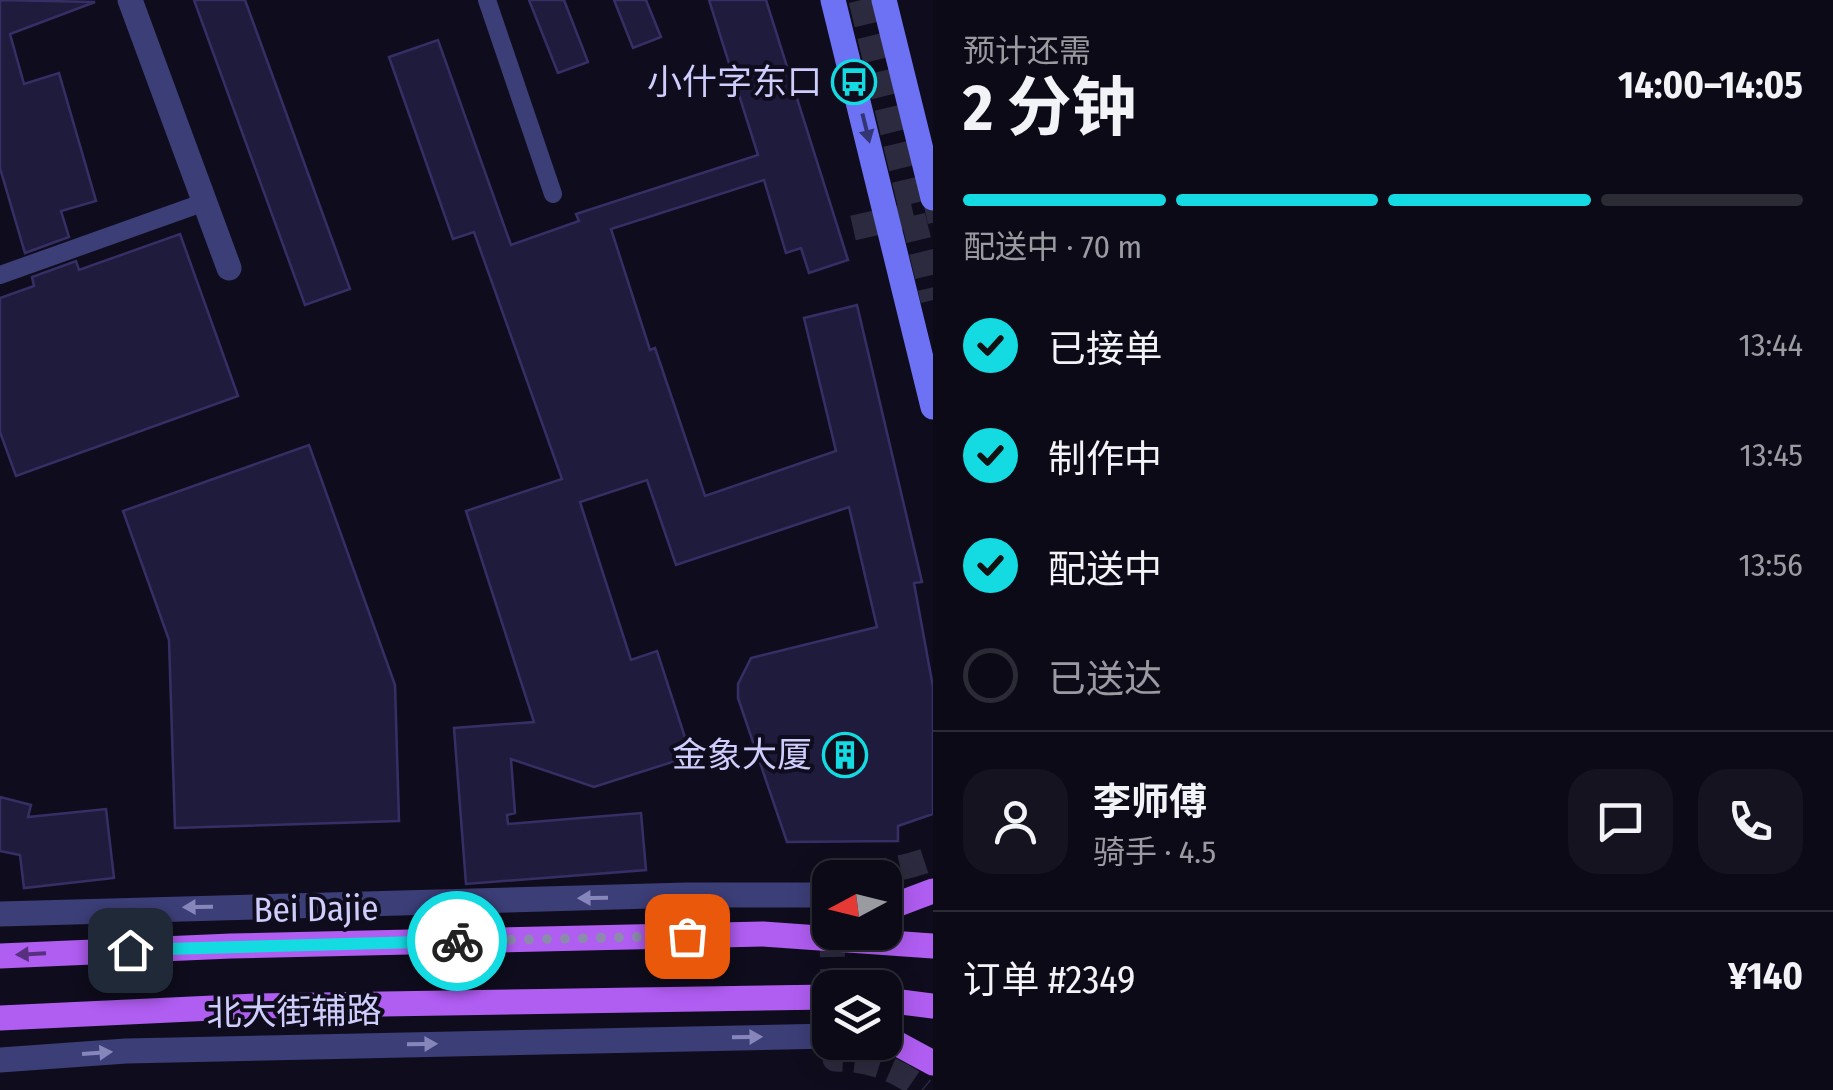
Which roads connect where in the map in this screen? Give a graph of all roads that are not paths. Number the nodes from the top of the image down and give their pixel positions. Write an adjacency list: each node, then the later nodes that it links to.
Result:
1 (130, 0): 8 (street)
2 (487, 0): 6 (lane)
3 (833, 0): 11 (main road, one-way to 11)
4 (884, 0): 5 (main road)
5 (927, 146): 7 (main road)
6 (553, 194)
7 (933, 198)
8 (205, 202): 9 (street); 10 (lane)
9 (229, 268)
10 (0, 274)
11 (933, 407)
12 (812, 895): 13 (street, one-way to 13)
13 (0, 914)
14 (812, 925): 15 (main road)
15 (764, 934): 16 (main road, Bei Dajie); 17 (main road, Bei Dajie, one-way to 17)
16 (933, 946)
17 (0, 956)
18 (812, 997): 19 (main road)
19 (753, 998): 22 (main road); 23 (main road)
20 (902, 1002): 21 (main road)
21 (933, 1006)
22 (812, 1013)
23 (0, 1018)
24 (812, 1036): 28 (street, 北大街辅路, one-way to 24)
25 (902, 1042): 27 (street)
26 (902, 1046): 29 (main road)
27 (933, 1048)
28 (0, 1060)
29 (933, 1063)

